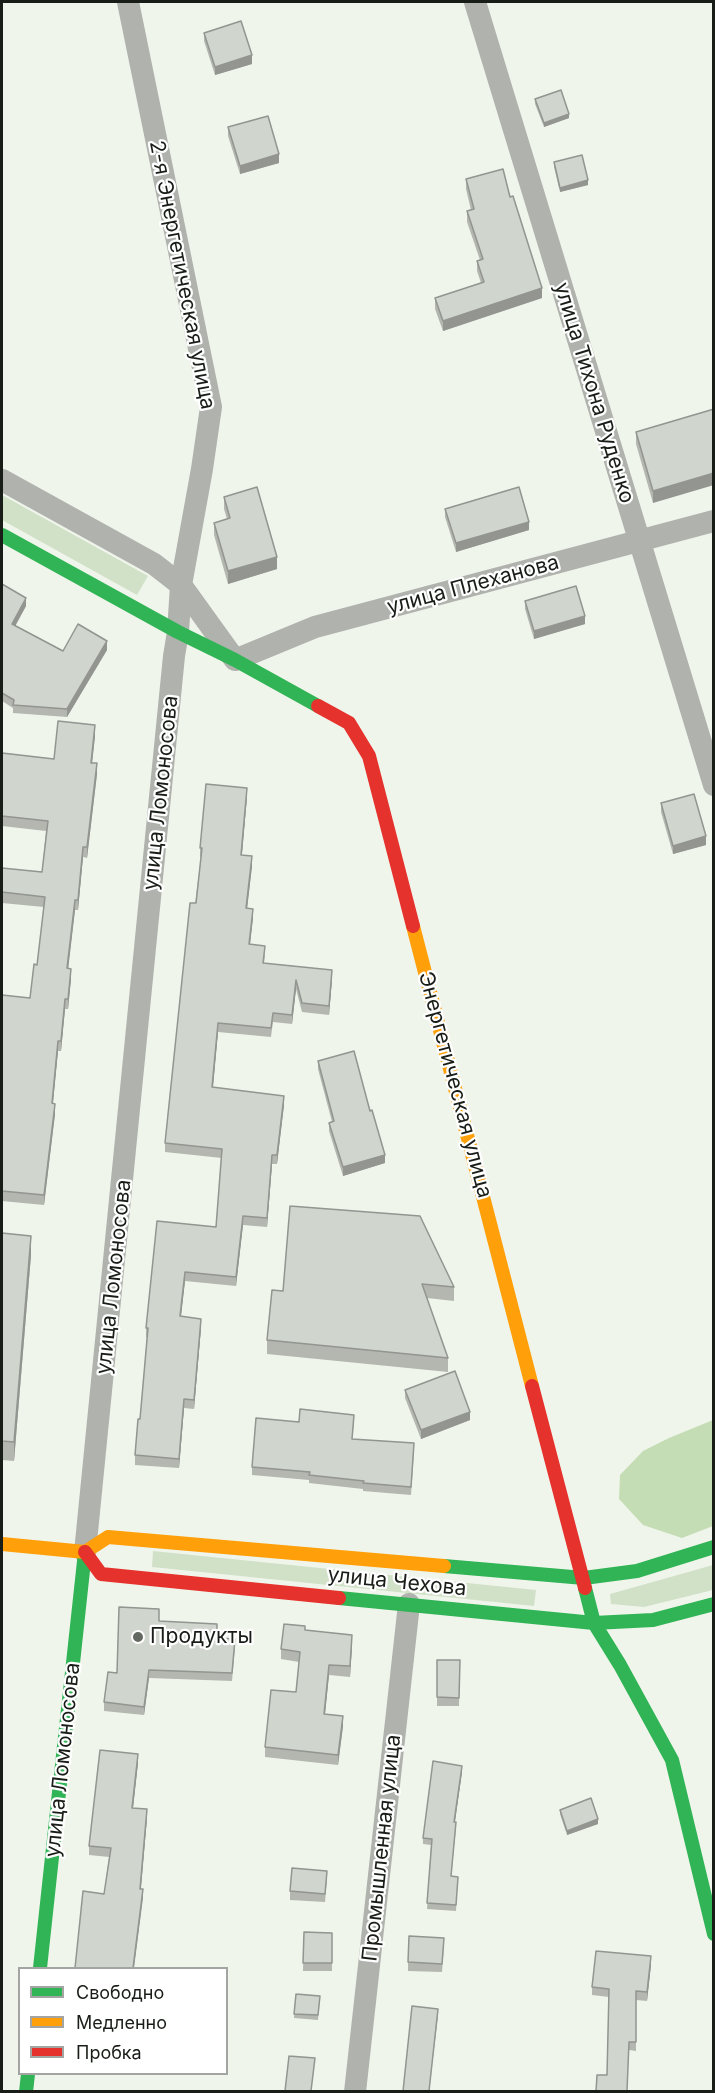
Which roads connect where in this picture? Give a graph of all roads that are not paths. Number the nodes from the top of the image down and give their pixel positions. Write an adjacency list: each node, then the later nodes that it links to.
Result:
1 (128, 2): 7 (street, 2-я Энергетическая улица)
2 (475, 2): 6 (street, улица Тихона Руденко)
3 (2, 480): 7 (street, Энергетическая улица)
4 (714, 521): 6 (street, улица Плеханова)
5 (2, 535): 8 (street, Энергетическая улица)
6 (639, 541): 9 (street, улица Плеханова); 10 (street, улица Тихона Руденко)
7 (181, 585): 8 (street, улица Ломоносова); 9 (street, Энергетическая улица)
8 (178, 632): 9 (street, Энергетическая улица); 13 (street, улица Ломоносова)
9 (235, 660): 14 (street, Энергетическая улица)
10 (714, 785)
11 (2, 1544): 13 (street)
12 (714, 1547): 14 (street, улица Чехова)
13 (86, 1552): 14 (street, улица Чехова); 15 (street, улица Чехова); 19 (street, улица Ломоносова)
14 (584, 1578): 17 (street, Энергетическая улица)
15 (409, 1604): 17 (street, улица Чехова); 22 (street, Промышленная улица)
16 (714, 1604): 17 (street, улица Чехова)
17 (594, 1623): 18 (street)
18 (714, 1934)
19 (40, 1967)
20 (28, 2075): 21 (street)
21 (26, 2091)
22 (355, 2091)

